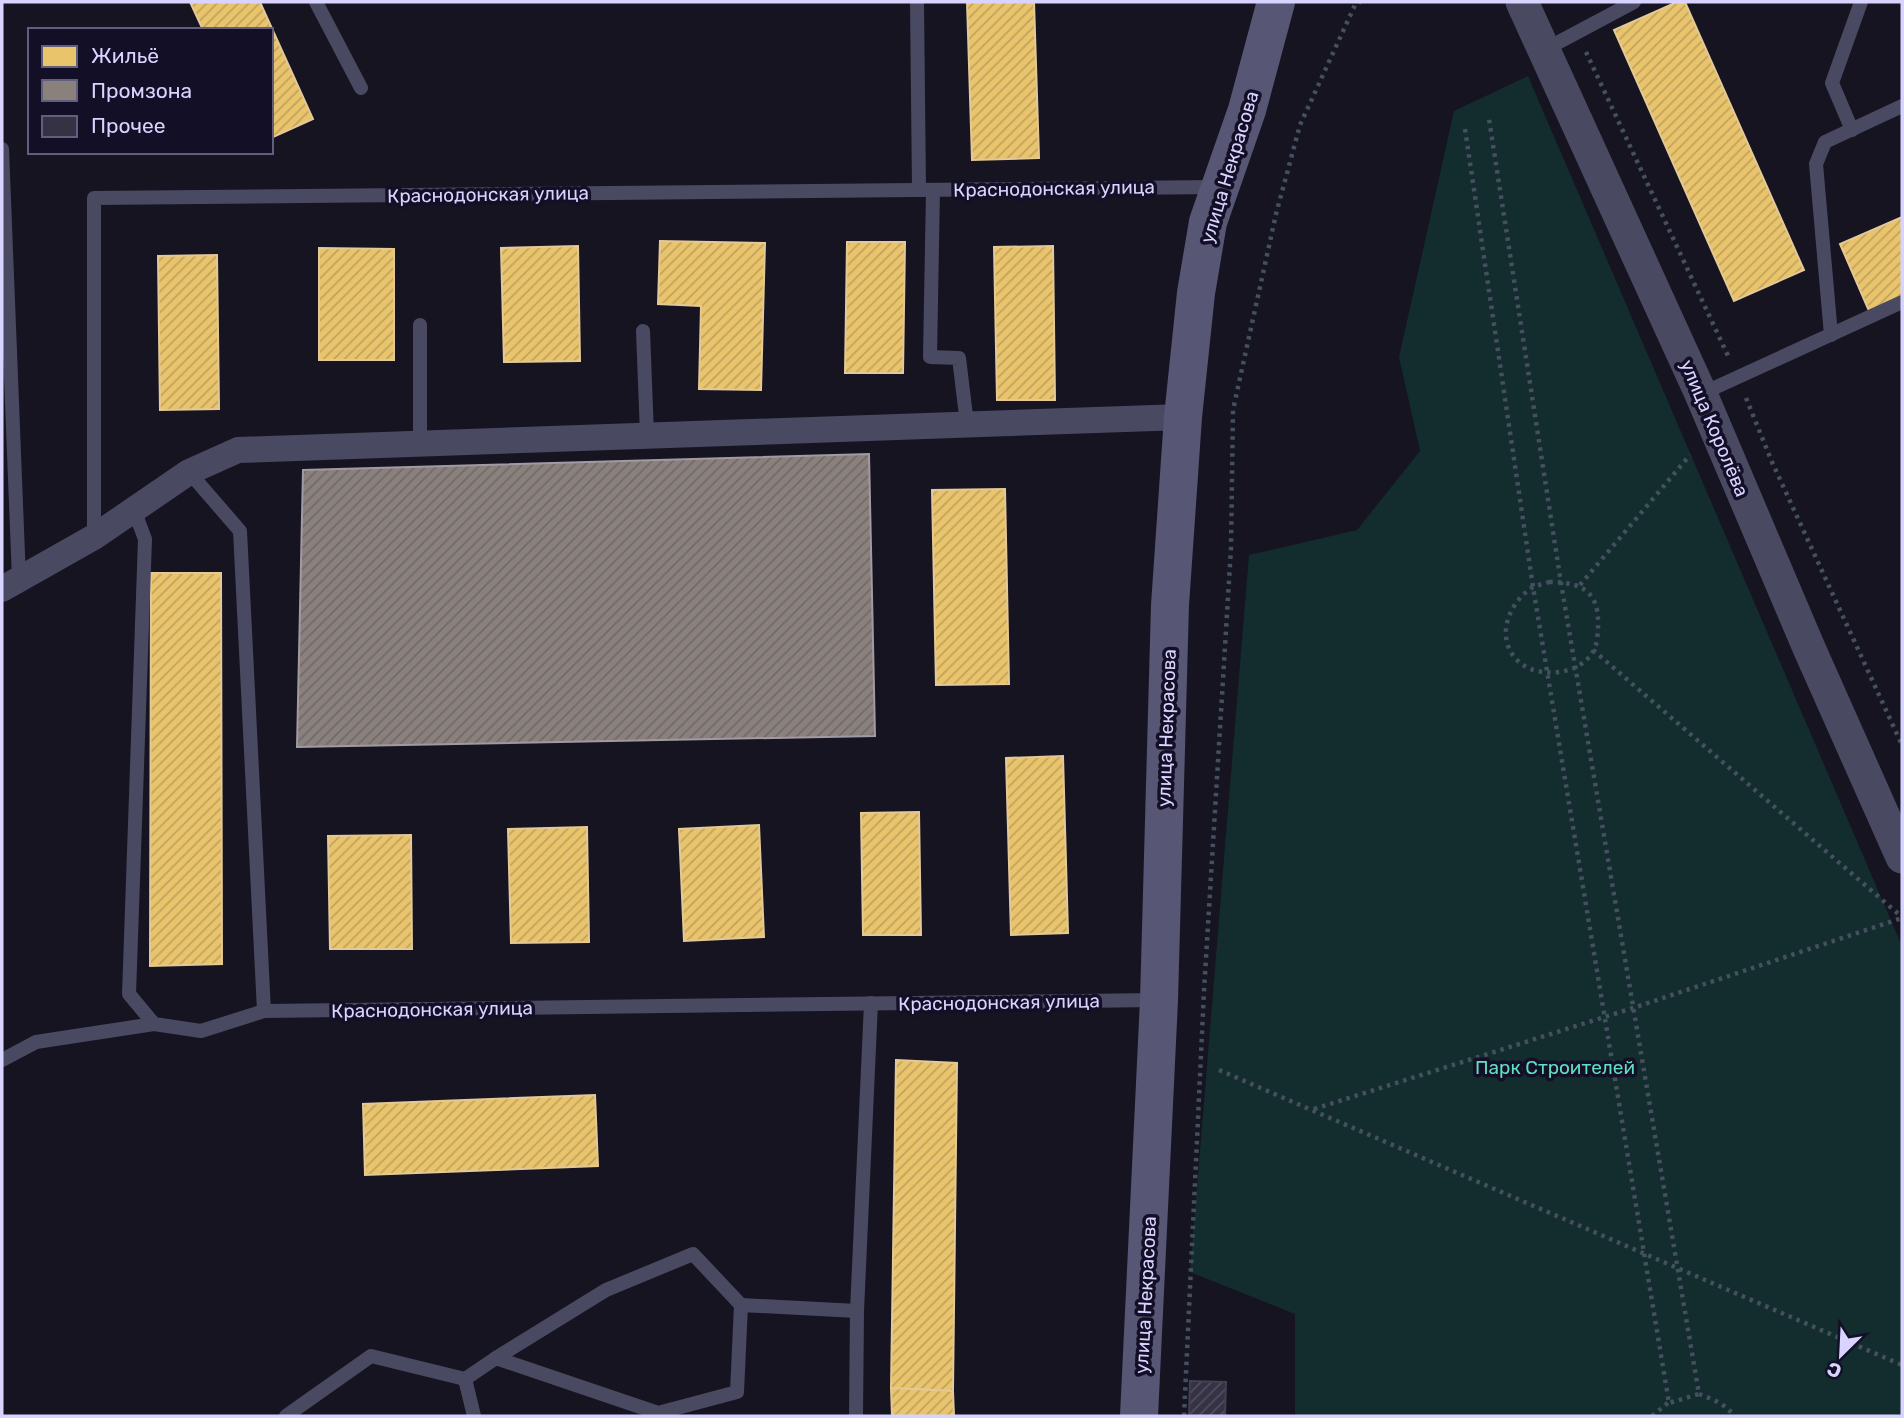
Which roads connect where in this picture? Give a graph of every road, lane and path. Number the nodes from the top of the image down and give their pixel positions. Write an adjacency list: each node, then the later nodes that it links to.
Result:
1 (316, 2): 11 (lane)
2 (916, 2): 18 (lane)
3 (1276, 2): 10 (main road, улица Некрасова)
4 (1294, 2): 10 (main road, улица Некрасова)
5 (1360, 2): 60 (path)
6 (1522, 2): 9 (street, улица Королёва)
7 (1634, 2): 9 (lane)
8 (1861, 2): 15 (lane)
9 (1544, 50): 23 (street, улица Королёва)
10 (1265, 52): 17 (main road, улица Некрасова)
11 (361, 88)
12 (1902, 106): 15 (lane)
13 (1489, 120): 36 (path)
14 (1465, 129): 34 (path)
15 (1852, 130): 22 (lane)
16 (2, 149): 32 (lane)
17 (1221, 187): 18 (lane, Краснодонская улица); 24 (main road, улица Некрасова)
18 (926, 190): 25 (lane); 31 (lane, Краснодонская улица)
19 (1902, 302): 22 (lane)
20 (420, 325): 27 (lane)
21 (643, 331): 26 (lane)
22 (1831, 335): 23 (lane)
23 (1701, 394): 38 (street, улица Королёва)
24 (1183, 416): 25 (street); 40 (main road, улица Некрасова)
25 (967, 424): 26 (street)
26 (647, 435): 27 (street)
27 (420, 443): 29 (street)
28 (1691, 454): 33 (path)
29 (190, 472): 30 (street); 43 (lane)
30 (134, 510): 31 (street); 44 (lane)
31 (94, 537): 32 (street)
32 (10, 584)
33 (1580, 585): 34 (path); 35 (path)
34 (1533, 587): 37 (path); 37 (path)
35 (1593, 650): 36 (path); 39 (path)
36 (1576, 669): 37 (path); 42 (path)
37 (1548, 672): 55 (path)
38 (1902, 856)
39 (1902, 918): 42 (path)
40 (1158, 1000): 41 (lane, Краснодонская улица); 59 (main road, улица Некрасова)
41 (871, 1003): 43 (lane, Краснодонская улица); 50 (lane)
42 (1633, 1008): 47 (path); 48 (path)
43 (264, 1011): 44 (lane, Краснодонская улица)
44 (154, 1024): 45 (lane, Краснодонская улица)
45 (2, 1059)
46 (1219, 1070): 48 (path)
47 (1313, 1110)
48 (1677, 1268): 52 (path); 54 (path)
49 (741, 1305): 50 (lane); 51 (lane); 51 (lane)
50 (857, 1311): 58 (lane)
51 (496, 1358): 53 (lane)
52 (1902, 1365)
53 (466, 1379): 56 (lane); 57 (lane)
54 (1699, 1394): 55 (path); 62 (path)
55 (1669, 1402): 61 (path)
56 (286, 1416)
57 (474, 1416)
58 (856, 1416)
59 (1139, 1416)
60 (1184, 1416)
61 (1652, 1416)
62 (1734, 1416)

